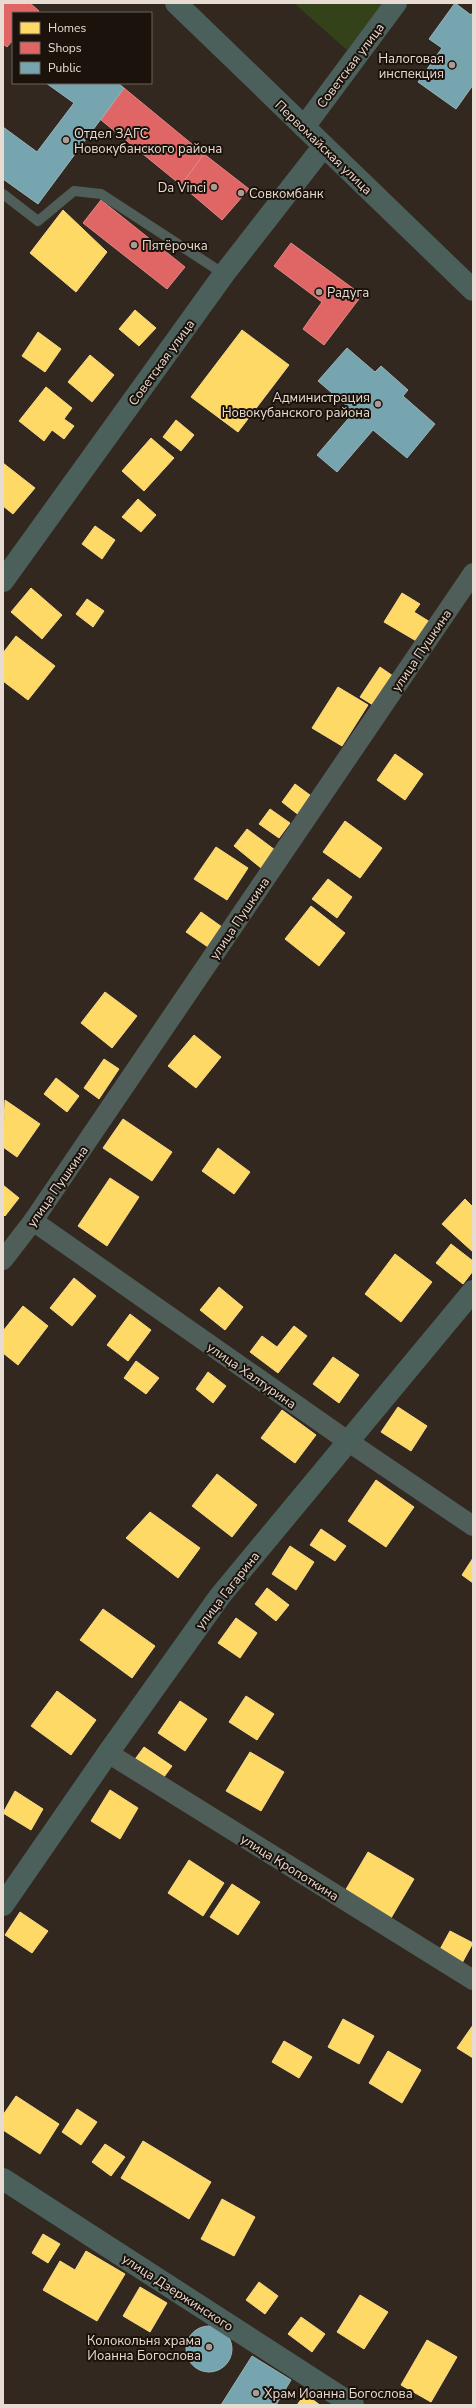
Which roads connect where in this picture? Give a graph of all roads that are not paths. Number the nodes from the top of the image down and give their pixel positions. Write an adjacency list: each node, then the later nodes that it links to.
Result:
1 (176, 3): 3 (street, Первомайская улица)
2 (396, 3): 3 (street, Советская улица)
3 (304, 127): 4 (street, Первомайская улица)
4 (323, 147): 6 (street, Советская улица); 7 (street, Первомайская улица)
5 (3, 194): 6 (lane)
6 (224, 274): 9 (street, Советская улица)
7 (473, 290)
8 (473, 573): 10 (street, улица Пушкина)
9 (3, 581)
10 (33, 1221): 11 (street, улица Пушкина); 13 (street, улица Халтурина)
11 (3, 1260)
12 (473, 1291): 13 (street, улица Гагарина)
13 (349, 1442): 14 (street, улица Халтурина); 15 (street, улица Гагарина)
14 (473, 1526)
15 (108, 1753): 16 (street, улица Гагарина); 17 (street, улица Кропоткина)
16 (3, 1905)
17 (473, 1980)
18 (3, 2178): 19 (street, улица Дзержинского)
19 (353, 2405)

